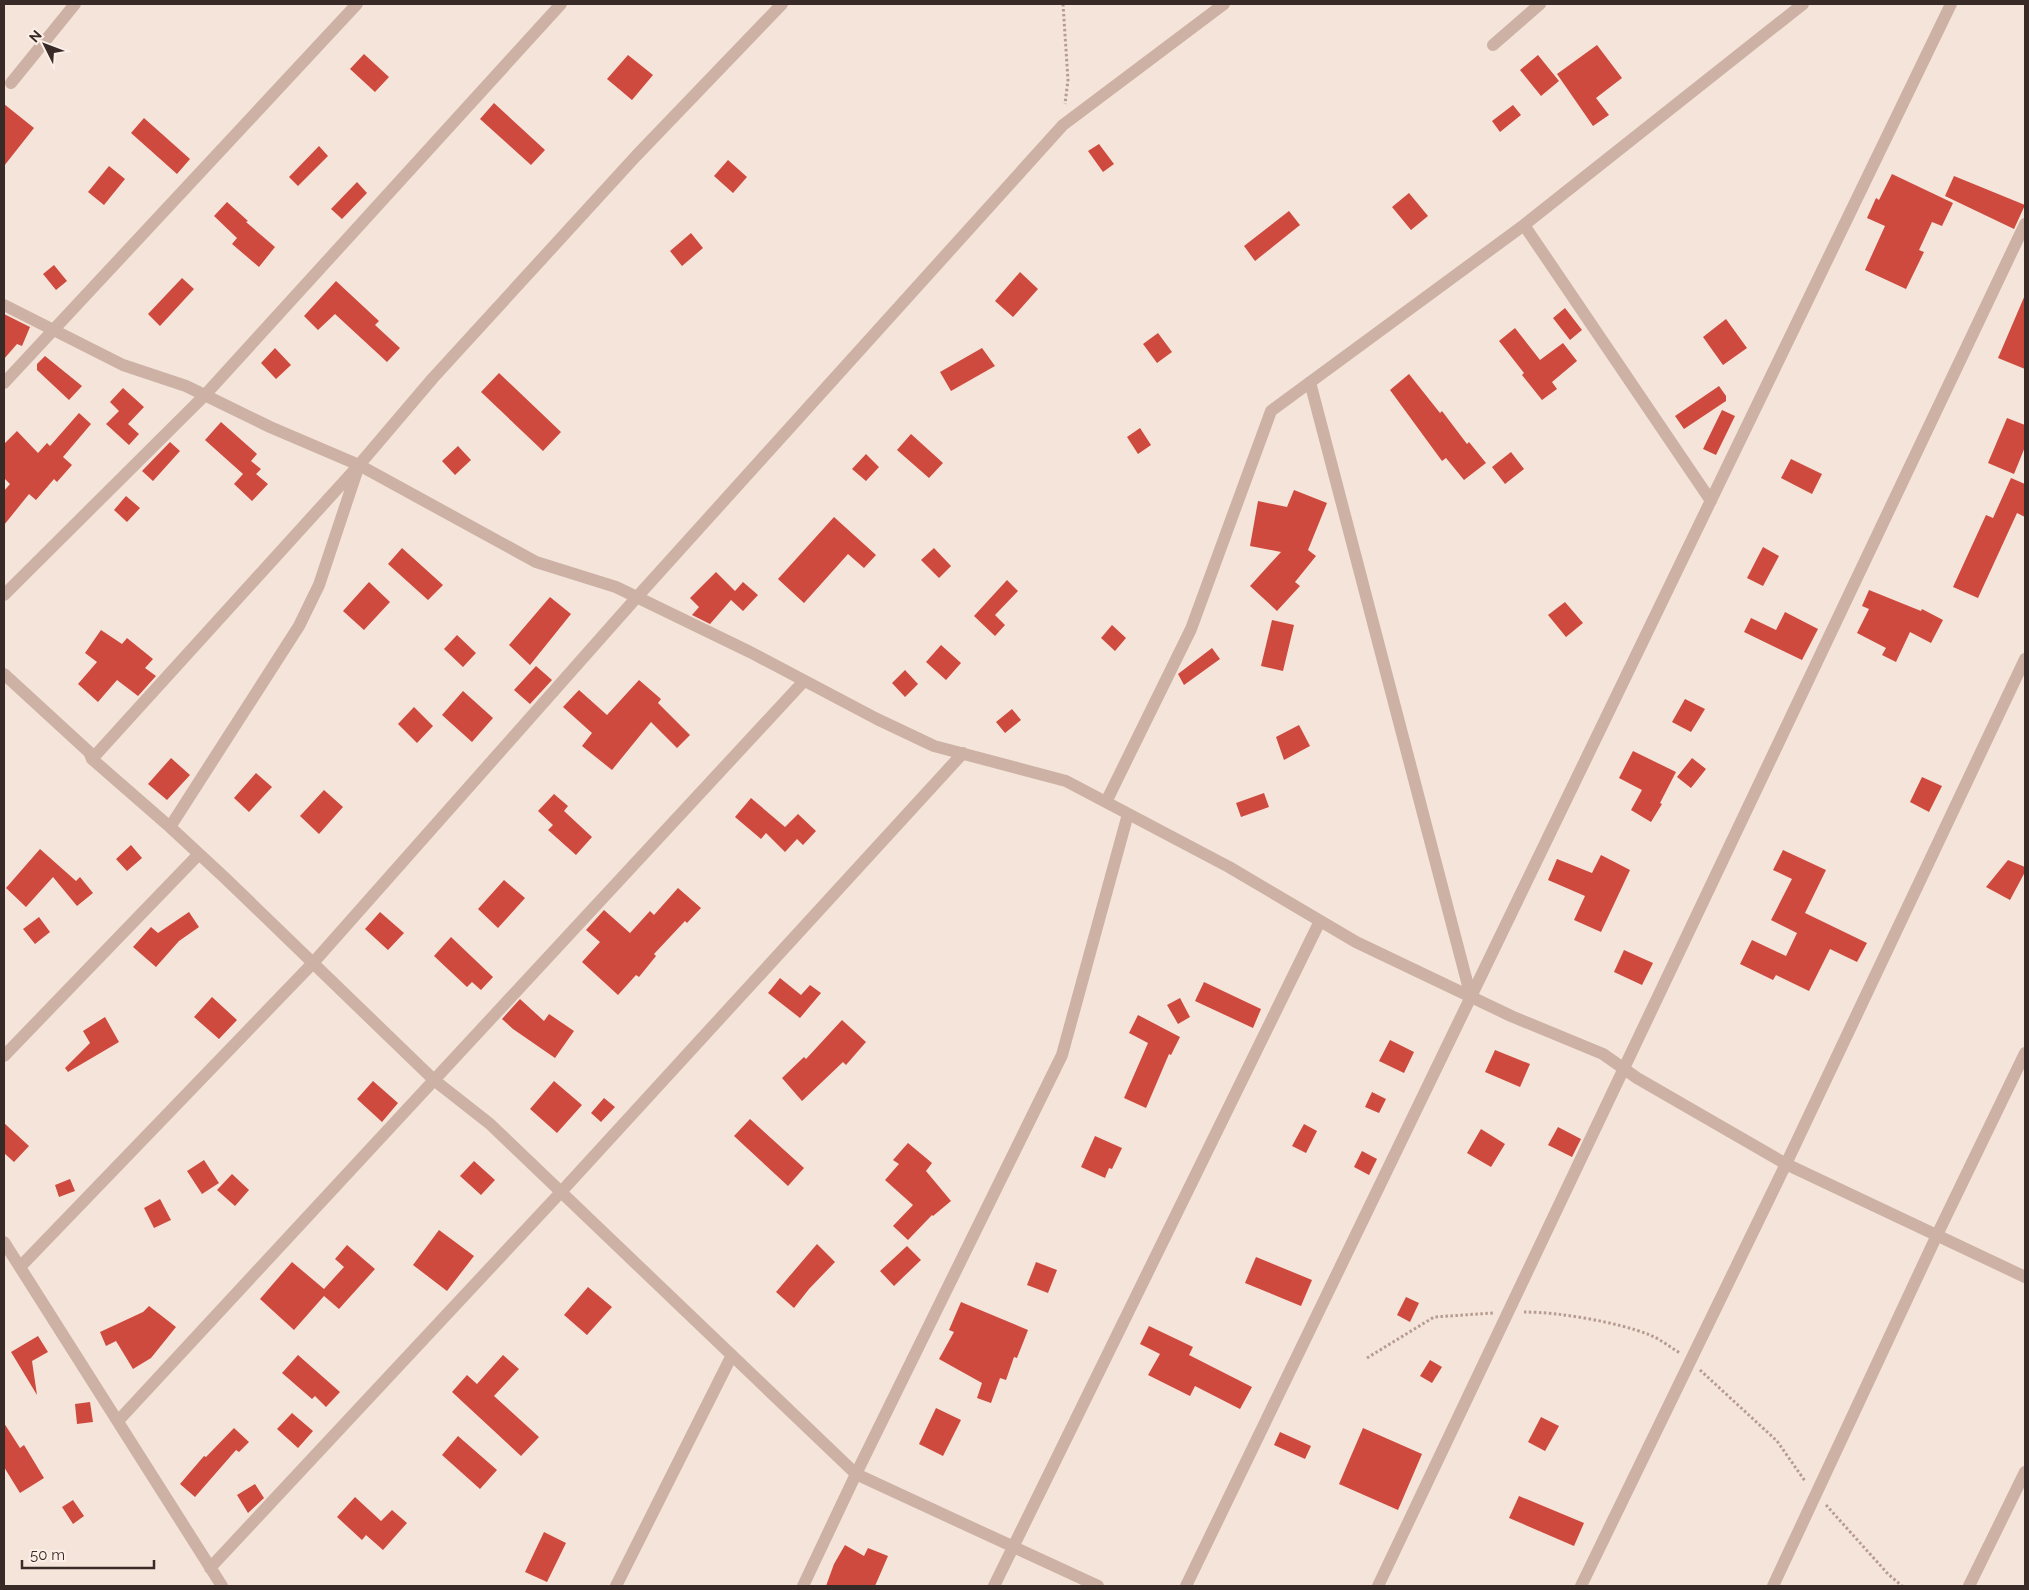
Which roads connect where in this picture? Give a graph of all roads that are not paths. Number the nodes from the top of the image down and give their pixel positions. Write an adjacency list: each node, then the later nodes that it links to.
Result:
1 (75, 4): 10 (street)
2 (357, 4): 14 (street)
3 (561, 4): 17 (street)
4 (782, 4): 18 (street)
5 (1224, 4): 21 (street)
6 (1540, 4): 9 (street)
7 (1803, 4): 12 (street)
8 (1951, 4): 19 (street)
9 (1494, 45)
10 (11, 83)
11 (2025, 224): 36 (street)
12 (1524, 225): 16 (street); 19 (street)
13 (4, 305): 14 (street)
14 (54, 329): 15 (street); 17 (street)
15 (4, 382)
16 (1310, 382): 27 (street); 33 (street)
17 (205, 395): 18 (street); 20 (street)
18 (359, 465): 21 (street); 26 (street); 29 (street)
19 (1711, 501): 33 (street)
20 (4, 595)
21 (637, 598): 24 (street); 32 (street)
22 (2025, 659): 38 (street)
23 (4, 674): 26 (street)
24 (804, 681): 25 (street); 37 (street)
25 (963, 753): 27 (street); 39 (street)
26 (92, 759): 29 (street)
27 (1106, 802): 28 (street)
28 (1128, 814): 31 (street); 47 (street)
29 (170, 827): 30 (street)
30 (199, 854): 32 (street); 35 (street)
31 (1320, 921): 33 (street); 48 (street)
32 (313, 963): 37 (street); 42 (street)
33 (1471, 997): 36 (street); 55 (street)
34 (2025, 1053): 40 (street)
35 (4, 1056)
36 (1624, 1069): 38 (street); 56 (street)
37 (434, 1080): 39 (street); 45 (street)
38 (1786, 1164): 40 (street); 57 (street)
39 (561, 1192): 44 (street); 49 (street)
40 (1937, 1235): 43 (street); 58 (street)
41 (4, 1242): 42 (street)
42 (20, 1267): 45 (street)
43 (2025, 1277)
44 (732, 1355): 47 (street); 51 (street)
45 (118, 1421): 49 (street)
46 (2025, 1472): 59 (street)
47 (856, 1474): 48 (street); 52 (street)
48 (1013, 1547): 53 (street); 54 (street)
49 (210, 1568): 50 (street)
50 (222, 1586)
51 (616, 1586)
52 (803, 1586)
53 (994, 1586)
54 (1098, 1586)
55 (1186, 1586)
56 (1378, 1586)
57 (1581, 1586)
58 (1773, 1586)
59 (1969, 1586)

